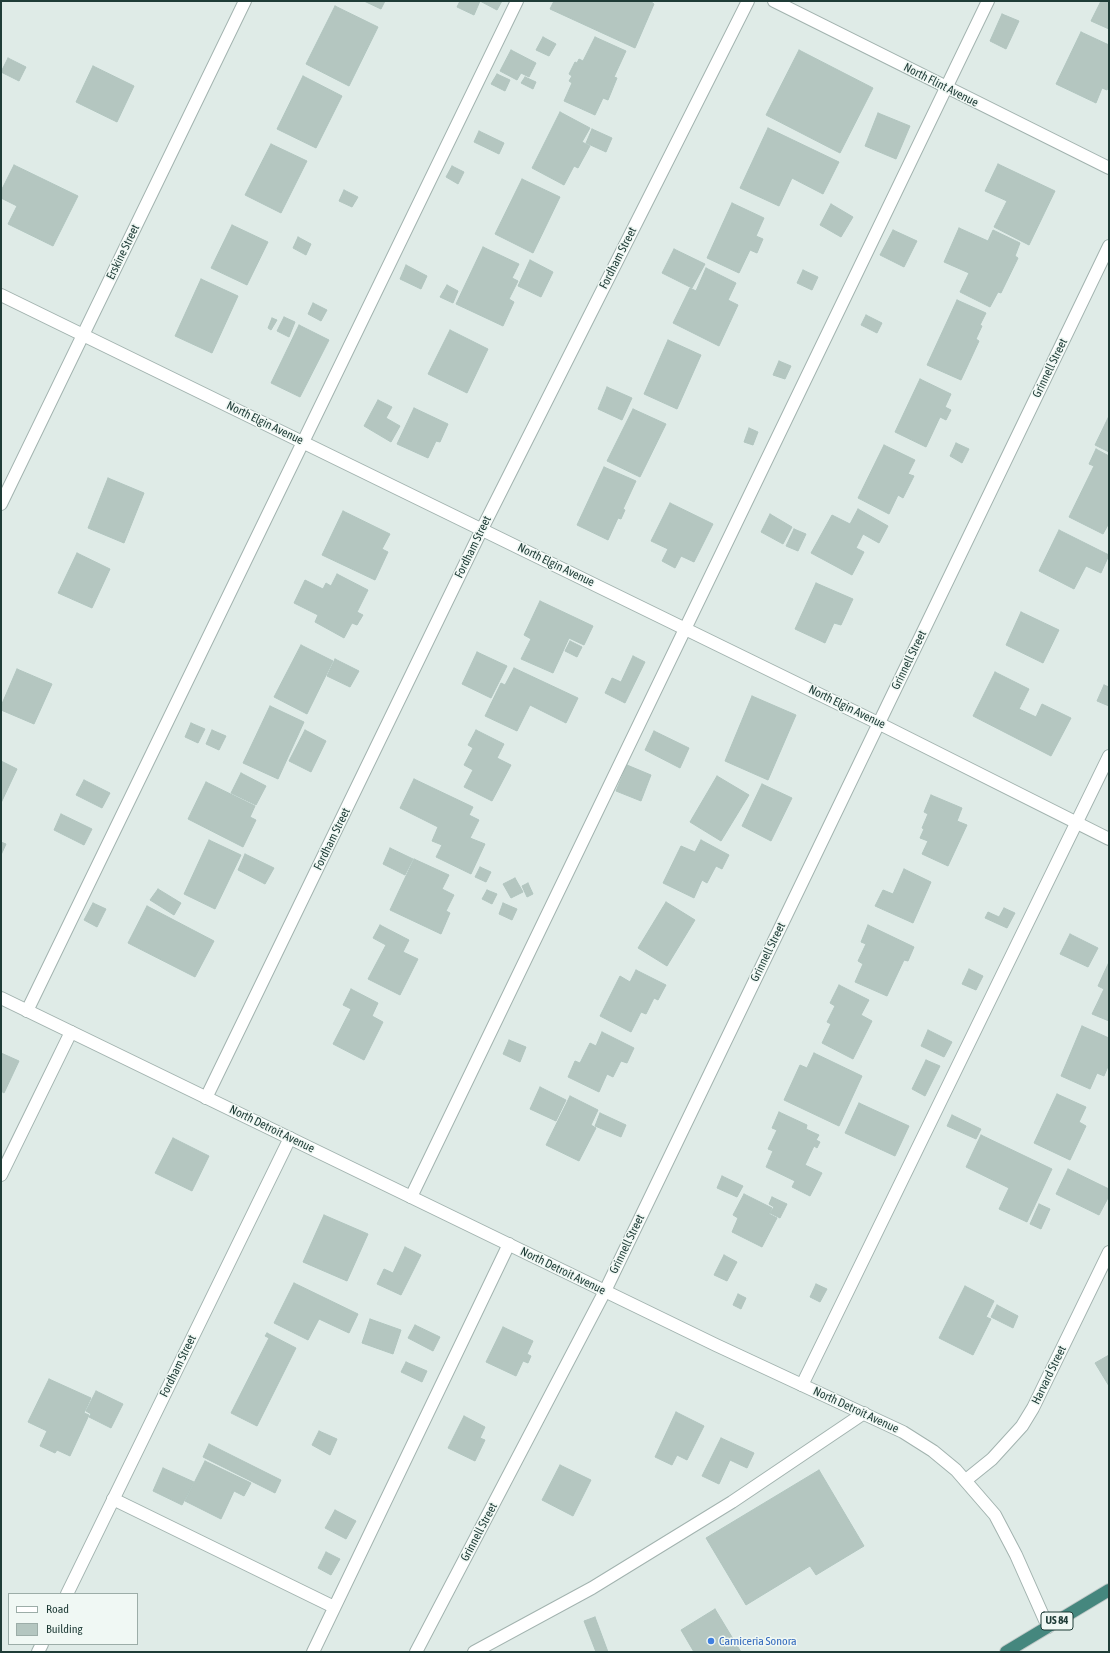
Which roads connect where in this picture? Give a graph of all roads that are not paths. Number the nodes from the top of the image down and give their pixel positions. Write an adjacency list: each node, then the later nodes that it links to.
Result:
1 (245, 1): 10 (street, Erskine Street)
2 (517, 1): 11 (street)
3 (748, 1): 13 (street, Fordham Street)
4 (774, 1): 6 (street, North Flint Avenue)
5 (988, 1): 6 (street)
6 (946, 87): 7 (street, North Flint Avenue); 14 (street)
7 (1109, 168)
8 (1109, 246): 15 (street, Grinnell Street)
9 (1, 295): 10 (street, North Elgin Avenue)
10 (82, 334): 11 (street, North Elgin Avenue); 12 (street, Erskine Street)
11 (303, 442): 13 (street, North Elgin Avenue); 20 (street)
12 (1, 504)
13 (482, 529): 14 (street, North Elgin Avenue); 22 (street, Fordham Street)
14 (685, 628): 15 (street, North Elgin Avenue); 25 (street)
15 (878, 723): 17 (street, North Elgin Avenue); 28 (street, Grinnell Street)
16 (1109, 756): 17 (street)
17 (1076, 822): 18 (street, North Elgin Avenue); 29 (street)
18 (1109, 839)
19 (1, 998): 20 (street, North Detroit Avenue)
20 (27, 1011): 21 (street, North Detroit Avenue)
21 (71, 1032): 22 (street, North Detroit Avenue); 24 (street)
22 (206, 1098): 23 (street, North Detroit Avenue)
23 (290, 1138): 25 (street, North Detroit Avenue); 32 (street, Fordham Street)
24 (1, 1175)
25 (411, 1197): 26 (street, North Detroit Avenue)
26 (509, 1244): 28 (street, North Detroit Avenue); 35 (street)
27 (1109, 1252): 31 (street, Harvard Street)
28 (605, 1291): 29 (street, North Detroit Avenue); 38 (street, Grinnell Street)
29 (802, 1385): 30 (street, North Detroit Avenue)
30 (864, 1413): 31 (street, North Detroit Avenue); 39 (street)
31 (966, 1480): 36 (street, North Detroit Avenue)
32 (113, 1499): 34 (street, Fordham Street); 35 (street)
33 (1109, 1590): 36 (highway, US 84)
34 (67, 1593)
35 (334, 1607): 37 (street)
36 (1048, 1627): 40 (highway, US 84)
37 (313, 1652)
38 (416, 1652)
39 (474, 1652)
40 (1006, 1652)

